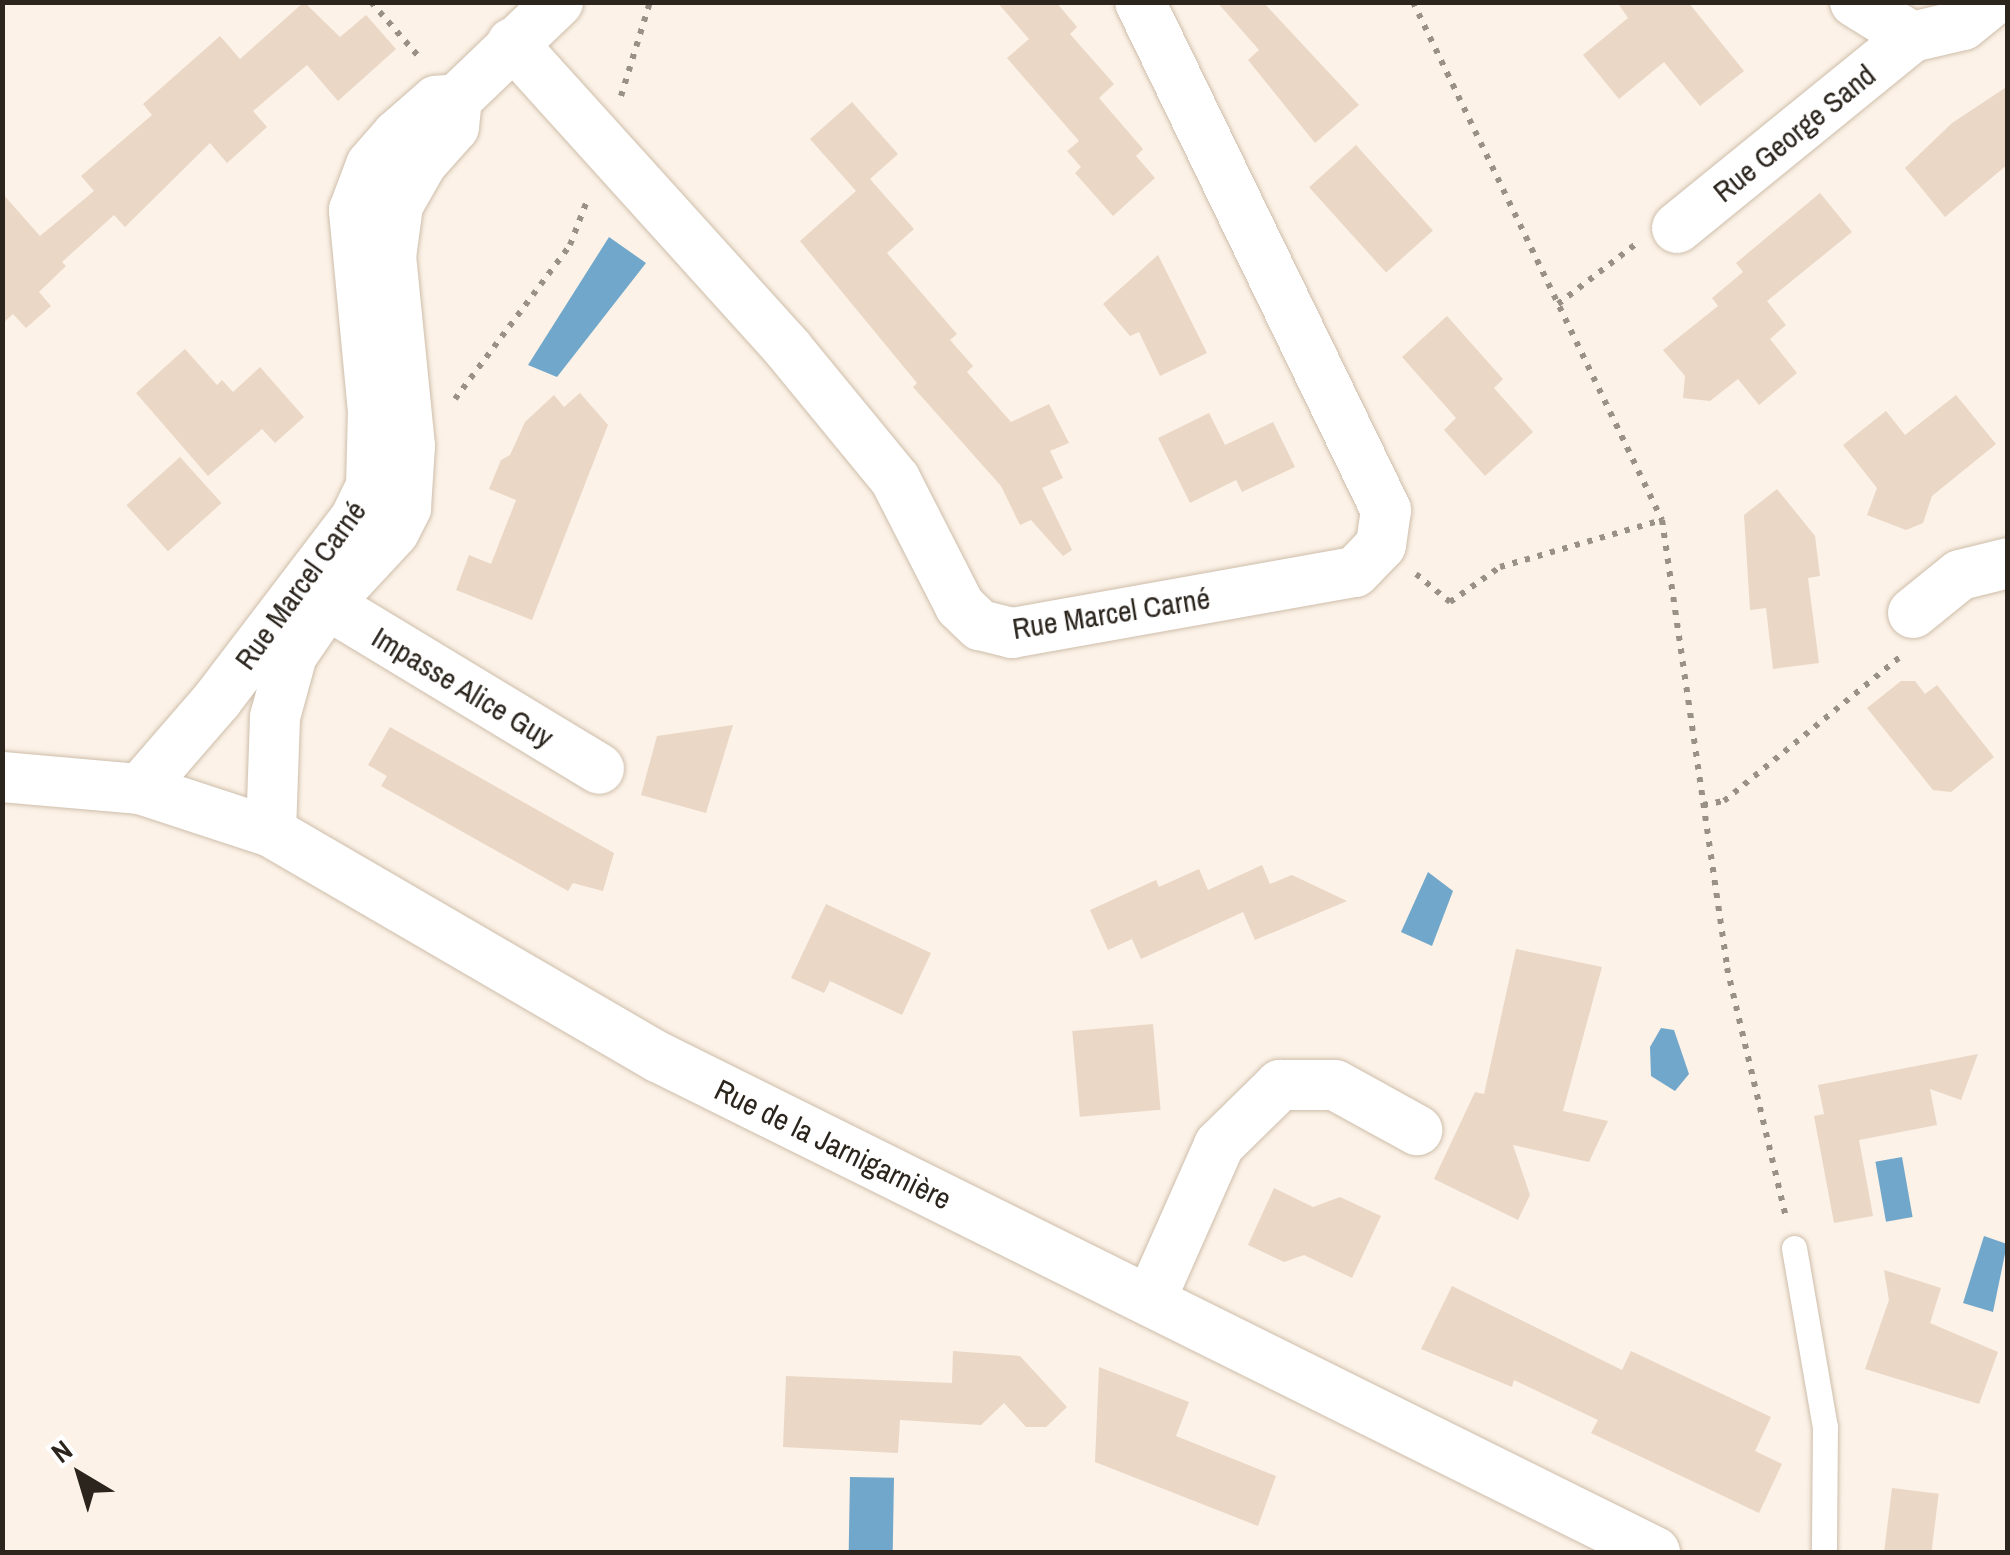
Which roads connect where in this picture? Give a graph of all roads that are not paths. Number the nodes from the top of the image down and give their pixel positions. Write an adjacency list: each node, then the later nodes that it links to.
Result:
1 (558, 2): 6 (street, Rue Marcel Carné)
2 (1140, 2): 6 (street, Rue Marcel Carné)
3 (1855, 2): 5 (street, Rue George Sand)
4 (1991, 2): 5 (street, Rue George Sand)
5 (1912, 38): 8 (street, Rue George Sand)
6 (512, 43): 7 (street, Rue Marcel Carné)
7 (457, 99): 10 (street, Rue Marcel Carné); 14 (street, Rue Marcel Carné)
8 (1676, 228)
9 (2008, 562): 11 (street)
10 (327, 604): 12 (street, Impasse Alice Guy); 15 (street, Rue Marcel Carné)
11 (1914, 613)
12 (598, 770)
13 (2, 778): 14 (street, Rue de la Jarnigarnière)
14 (140, 789): 15 (street, Rue de la Jarnigarnière)
15 (272, 832): 18 (street, Rue de la Jarnigarnière)
16 (1418, 1130): 18 (street)
17 (1794, 1248): 20 (lane)
18 (1150, 1301): 19 (street, Rue de la Jarnigarnière)
19 (1655, 1552)
20 (1824, 1552)

